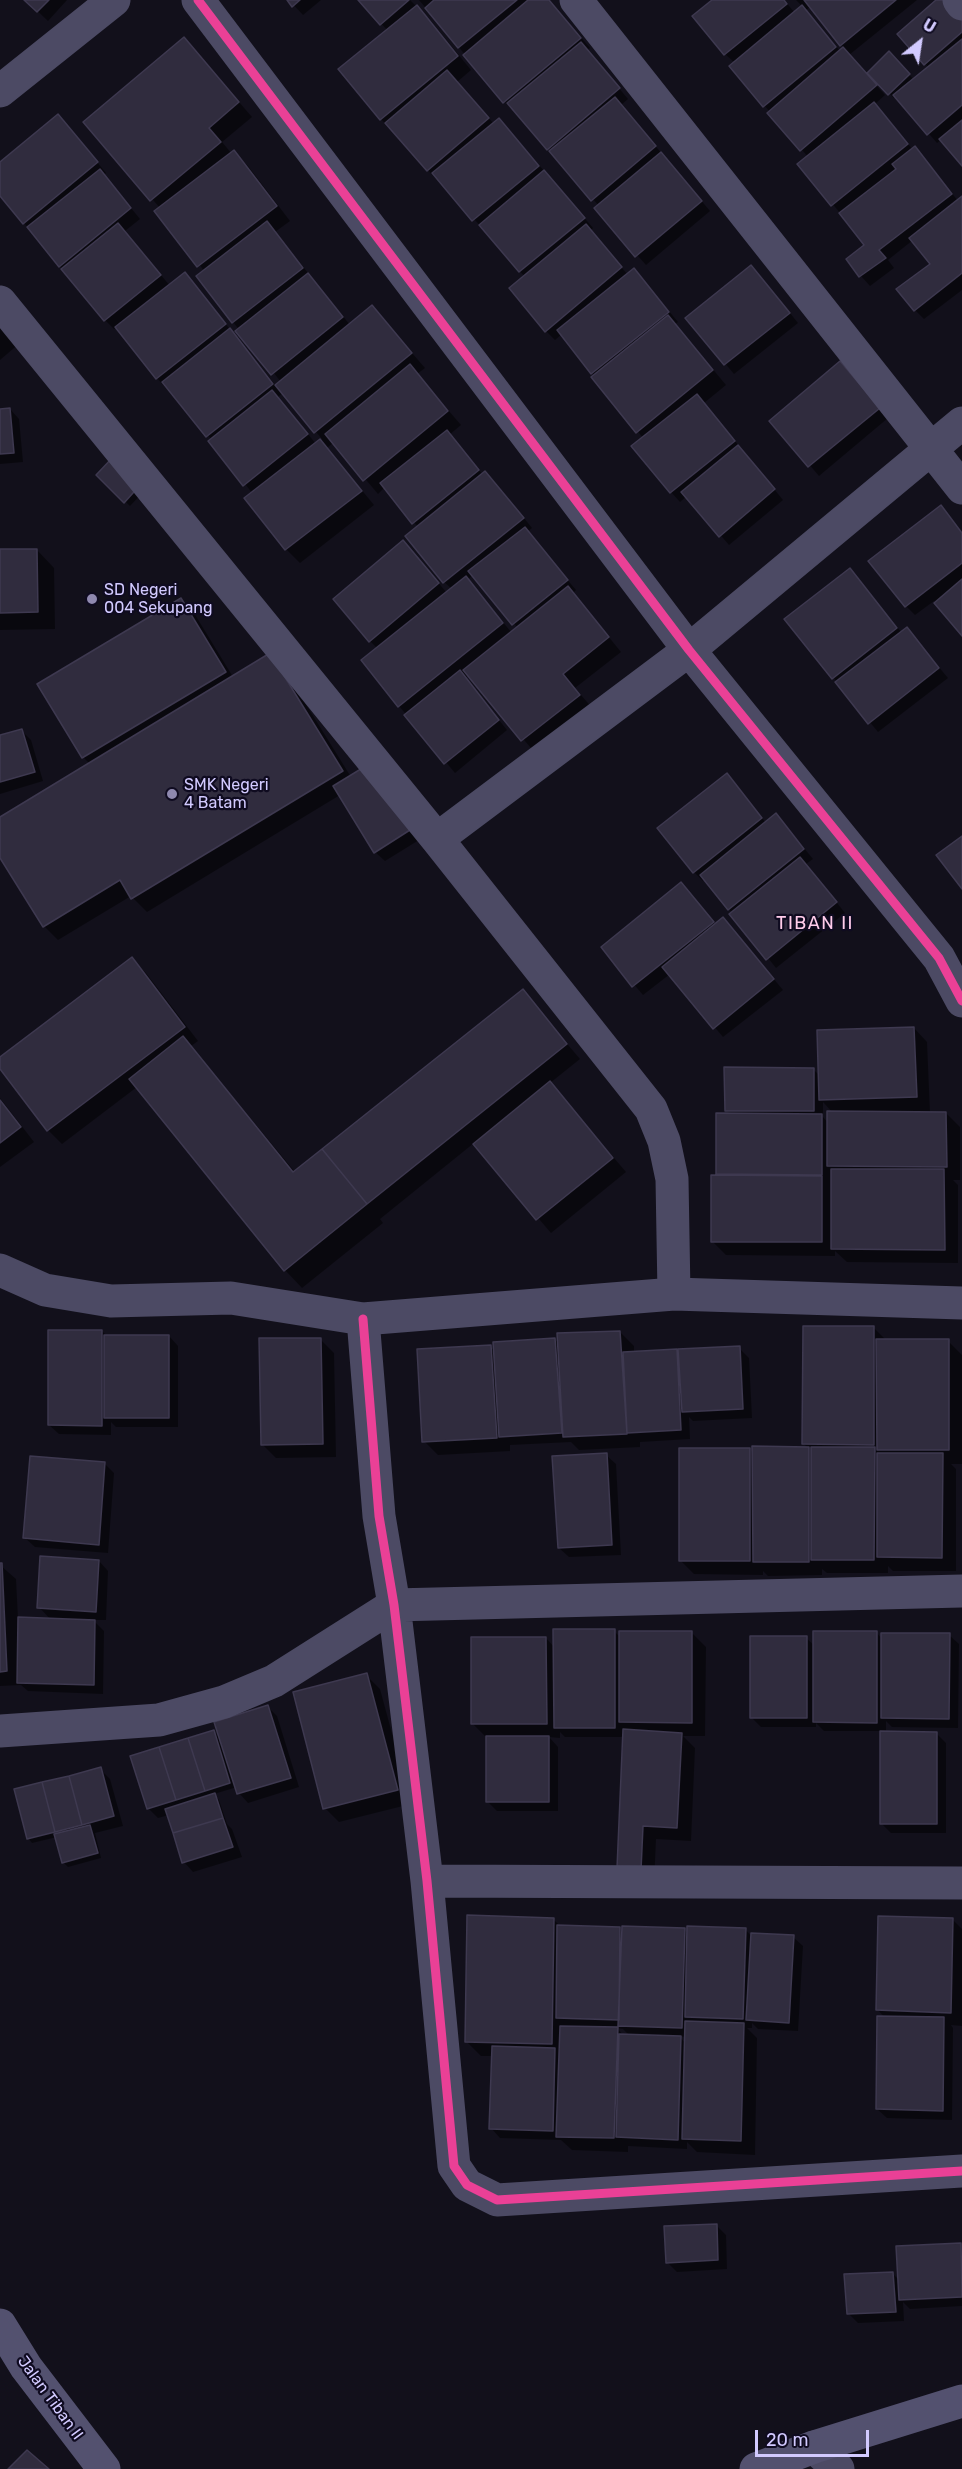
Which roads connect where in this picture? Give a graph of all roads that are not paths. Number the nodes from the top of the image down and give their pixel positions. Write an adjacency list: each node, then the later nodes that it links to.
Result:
1 (114, 0): 6 (street)
2 (198, 0): 11 (street)
3 (576, 0): 9 (street)
4 (959, 0): 5 (street)
5 (962, 4)
6 (0, 91)
7 (0, 302): 12 (street)
8 (962, 423): 9 (street)
9 (930, 448): 10 (street); 11 (street)
10 (962, 488)
11 (689, 650): 12 (street); 13 (street)
12 (437, 839): 15 (street)
13 (962, 1000)
14 (0, 1270): 17 (street)
15 (674, 1294): 16 (street); 17 (street)
16 (962, 1303)
17 (363, 1319): 19 (street)
18 (962, 1591): 19 (street)
19 (394, 1605): 20 (street); 21 (street)
20 (0, 1731)
21 (427, 1881): 22 (street); 23 (street)
22 (962, 1883)
23 (962, 2171)
24 (0, 2325): 27 (street, Jalan Tiban II)
25 (962, 2401): 26 (street)
26 (826, 2458): 28 (street)
27 (104, 2469)
28 (756, 2469)

